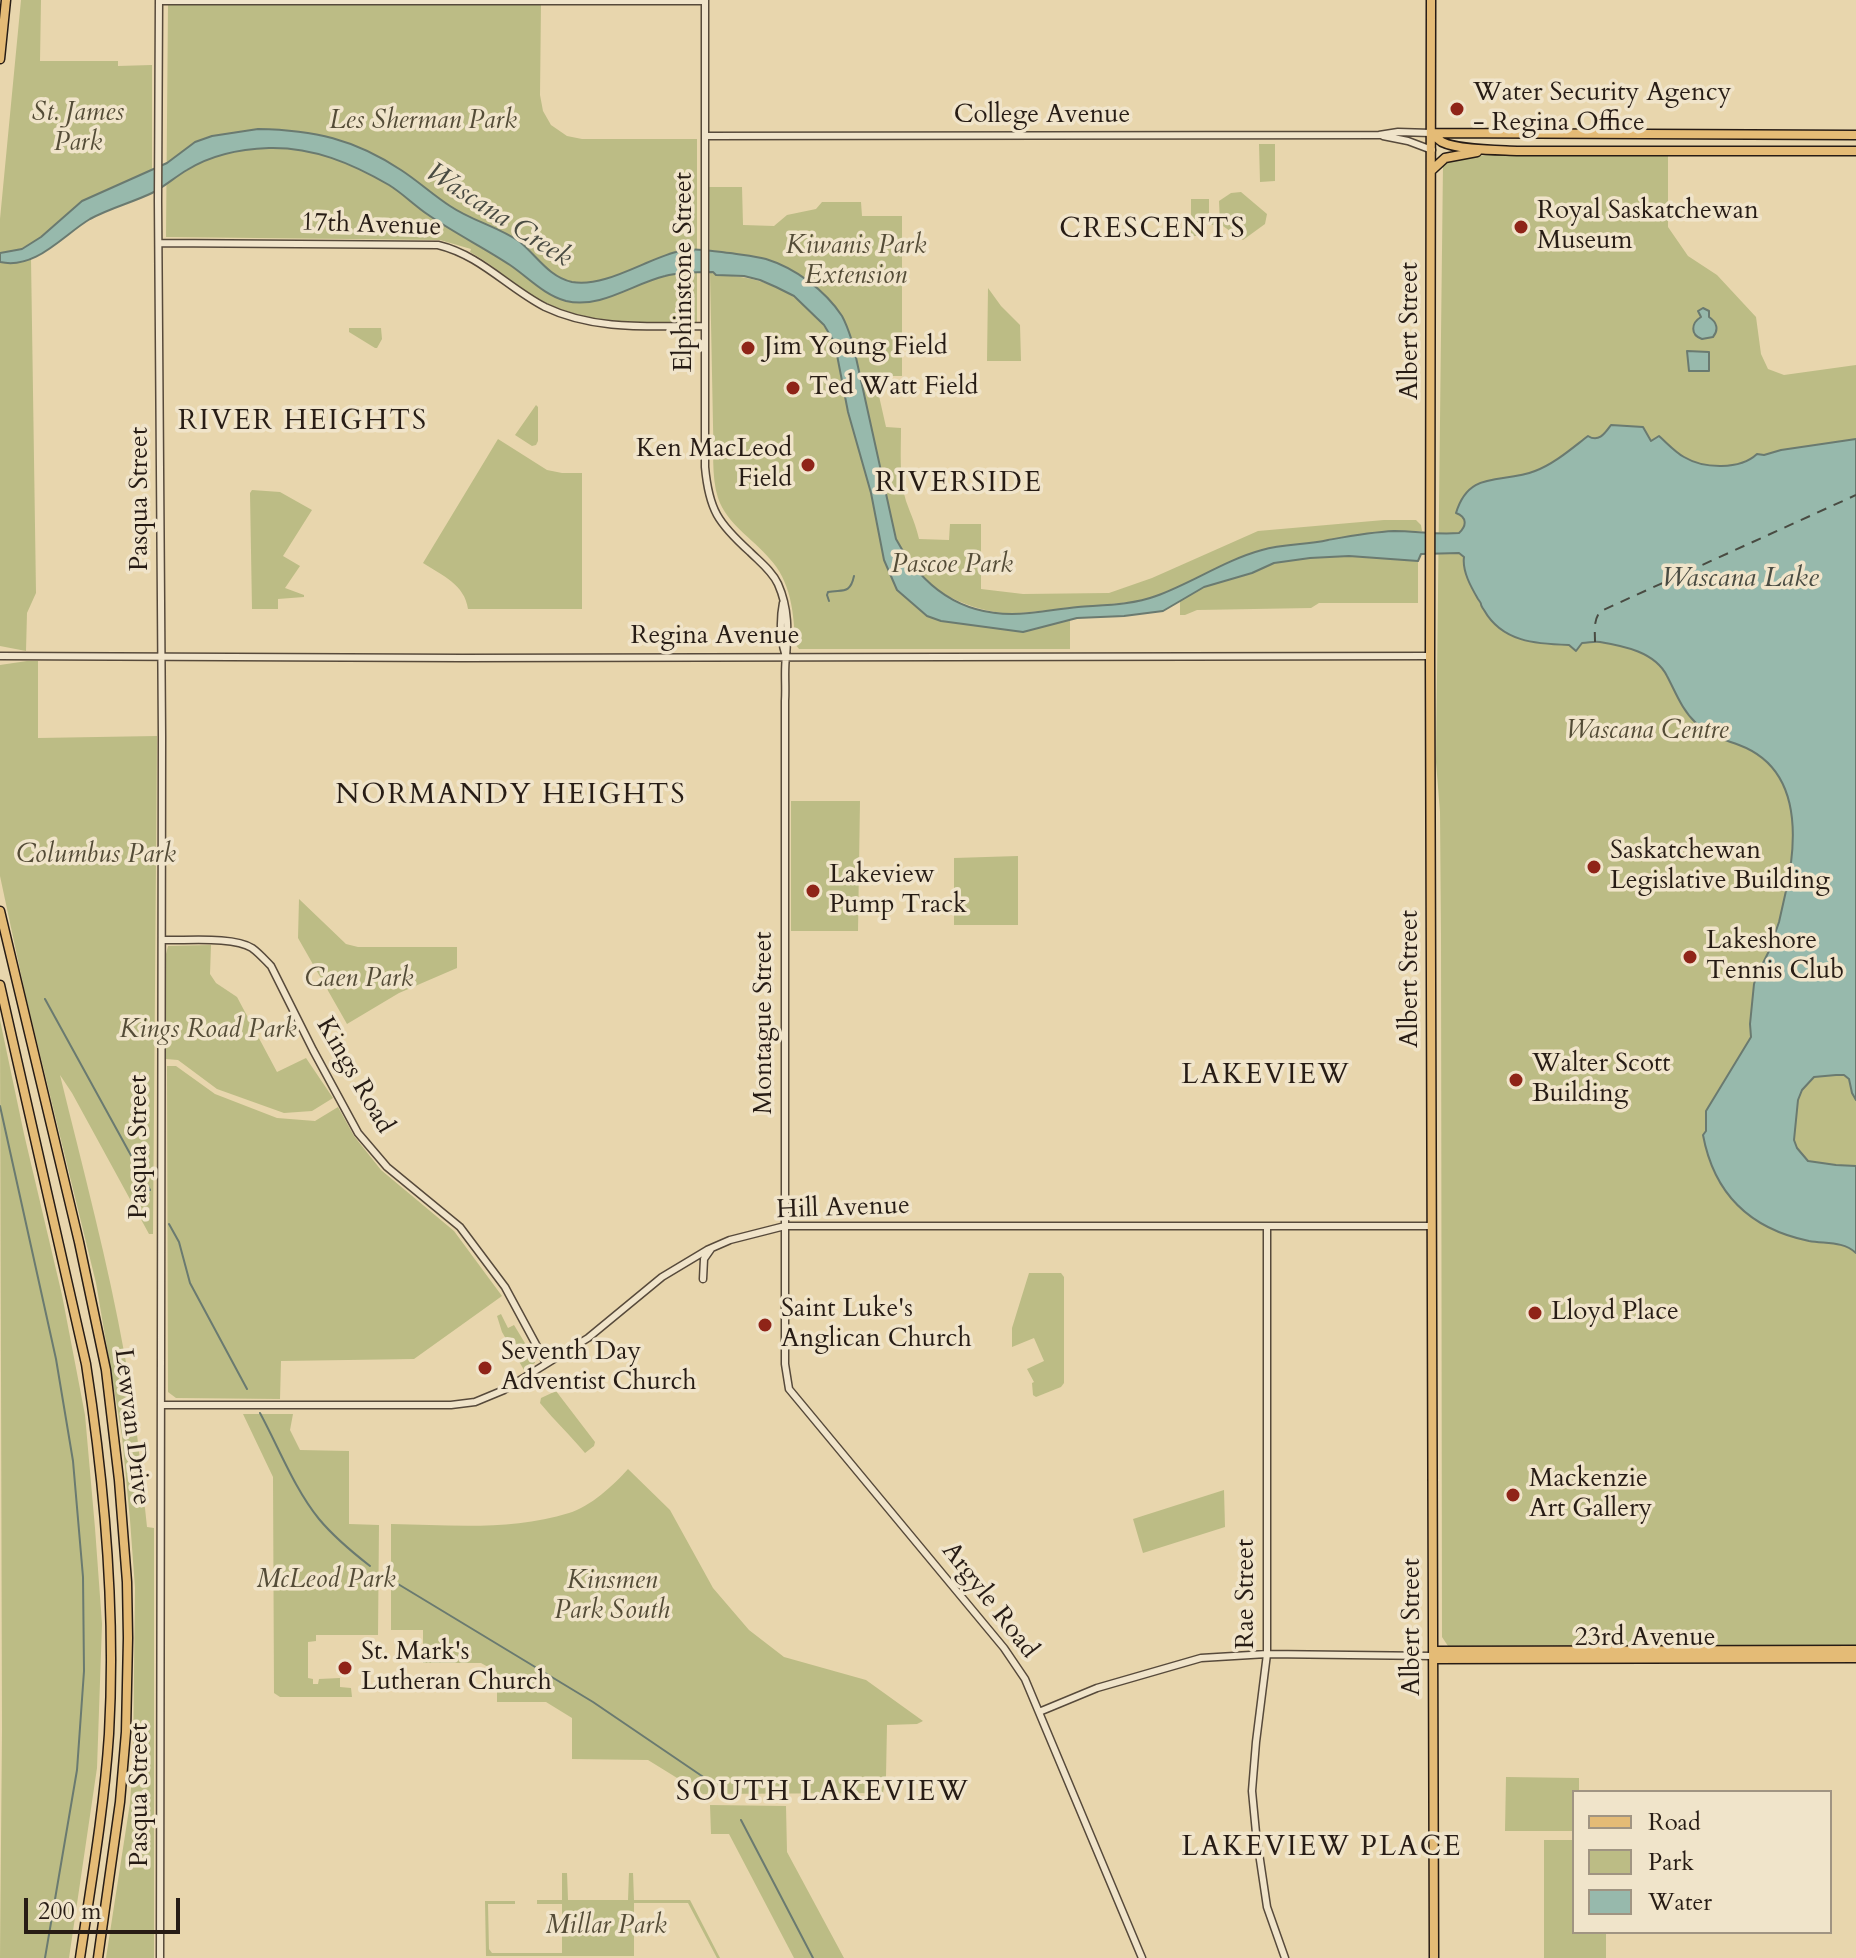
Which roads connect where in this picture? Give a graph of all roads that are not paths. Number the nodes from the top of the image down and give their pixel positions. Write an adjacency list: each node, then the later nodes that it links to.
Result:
1 (6, 0): 5 (main road)
2 (705, 0): 4 (street); 9 (street, Elphinstone Street)
3 (1431, 0): 6 (main road, Albert Street)
4 (159, 1): 14 (street, Pasqua Street)
5 (0, 59)
6 (1431, 133): 7 (street, College Avenue); 8 (main road, College Avenue); 10 (main road, Albert Street); 11 (main road, College Avenue)
7 (1379, 135): 9 (street, College Avenue); 10 (street, College Avenue)
8 (1856, 135)
9 (705, 136): 15 (street, Elphinstone Street)
10 (1432, 150): 13 (main road, Albert Street)
11 (1487, 150): 12 (main road, College Avenue); 13 (main road)
12 (1856, 151)
13 (1432, 171): 17 (main road, Albert Street)
14 (159, 243): 15 (street, 17th Avenue); 19 (street, Pasqua Street)
15 (705, 326): 16 (street, Elphinstone Street)
16 (733, 537): 20 (street, Montague Street)
17 (1430, 651): 20 (street, Regina Avenue); 26 (main road, Albert Street)
18 (0, 656): 19 (street, Regina Avenue)
19 (162, 656): 20 (street, Regina Avenue); 22 (street, Pasqua Street)
20 (786, 656): 24 (street, Montague Street)
21 (0, 911): 38 (main road, Lewvan Drive)
22 (162, 940): 29 (street, Kings Road); 31 (street, Pasqua Street)
23 (0, 985): 37 (main road, Lewvan Drive)
24 (785, 1226): 25 (street, Hill Avenue); 27 (street, Hill Avenue); 30 (street, Montague Street)
25 (1267, 1226): 26 (street, Hill Avenue); 33 (street, Rae Street)
26 (1431, 1226): 34 (main road, Albert Street)
27 (712, 1247): 28 (street); 29 (street, Hill Avenue)
28 (703, 1279)
29 (546, 1363): 31 (street, Hill Avenue)
30 (789, 1389): 36 (street, Argyle Road)
31 (161, 1405): 39 (street, Pasqua Street)
32 (1856, 1650): 34 (main road, 23rd Avenue)
33 (1267, 1654): 34 (street, 23rd Avenue); 36 (street, 23rd Avenue); 41 (street, Rae Street)
34 (1433, 1655): 35 (main road, 23rd Avenue); 42 (main road, Albert Street)
35 (1856, 1658)
36 (1039, 1712): 40 (street, Argyle Road)
37 (80, 1958)
38 (98, 1958)
39 (160, 1958)
40 (1142, 1958)
41 (1285, 1958)
42 (1434, 1958)

